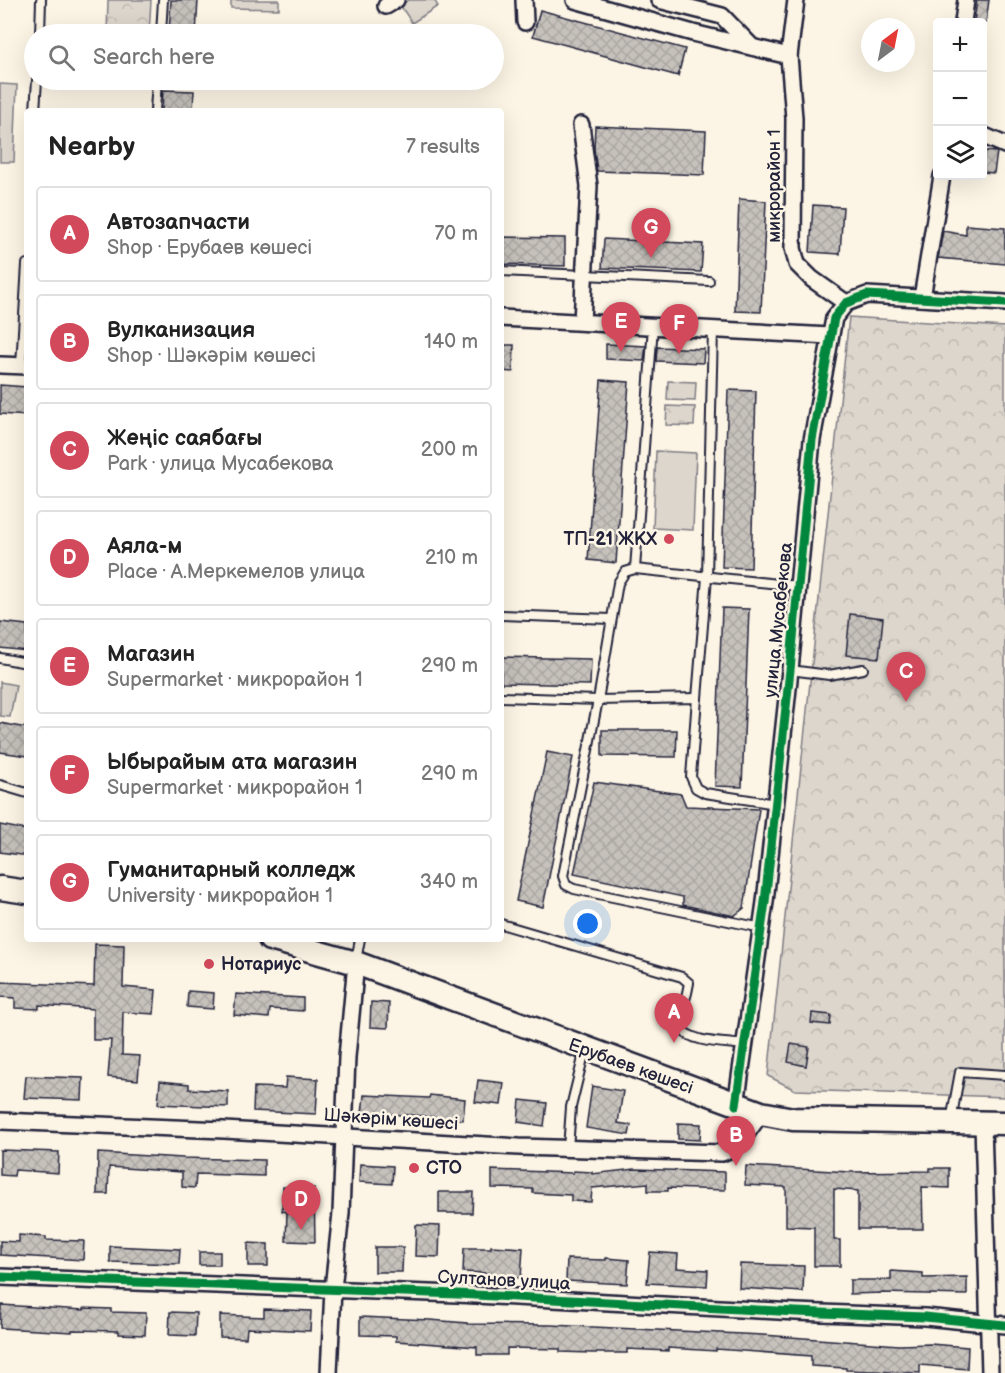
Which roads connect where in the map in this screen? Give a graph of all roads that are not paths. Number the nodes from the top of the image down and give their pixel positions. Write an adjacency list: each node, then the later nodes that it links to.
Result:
1 (42, 0): 12 (lane)
2 (163, 0): 13 (lane)
3 (524, 0): 11 (street)
4 (575, 0): 14 (street)
5 (659, 0): 9 (street)
6 (709, 0): 9 (street)
7 (796, 0): 15 (street)
8 (966, 0): 10 (street)
9 (722, 16): 14 (street)
10 (964, 18)
11 (525, 22)
12 (41, 24)
13 (161, 24)
14 (752, 47): 15 (street)
15 (789, 56): 28 (street, микрорайон 1)
16 (36, 90): 18 (lane)
17 (156, 90): 19 (lane)
18 (35, 108)
19 (155, 108)
20 (581, 125): 25 (street)
21 (987, 137): 22 (street)
22 (1005, 145)
23 (941, 180): 27 (street)
24 (504, 271): 25 (lane)
25 (584, 276): 26 (lane); 31 (street)
26 (709, 281)
27 (922, 298): 28 (street); 29 (street)
28 (846, 303): 34 (street, улица Мусабекова)
29 (1005, 303)
30 (504, 318): 31 (street)
31 (582, 322): 32 (street)
32 (653, 326): 33 (street); 37 (lane)
33 (713, 329): 34 (street); 38 (lane)
34 (830, 336): 39 (street, улица Мусабекова)
35 (0, 365): 36 (street)
36 (24, 366)
37 (635, 569): 38 (lane); 41 (lane)
38 (707, 577): 39 (lane); 47 (lane)
39 (798, 586): 45 (street, улица Мусабекова)
40 (504, 615): 41 (lane)
41 (611, 619): 48 (lane)
42 (0, 658): 43 (lane)
43 (24, 662)
44 (863, 669): 45 (lane)
45 (790, 670): 51 (street, улица Мусабекова)
46 (504, 697): 48 (lane)
47 (698, 698): 48 (lane); 51 (lane)
48 (598, 700): 55 (lane)
49 (0, 785): 50 (lane)
50 (24, 792)
51 (776, 804): 55 (street, улица Мусабекова)
52 (0, 888): 53 (main road)
53 (24, 892)
54 (504, 925): 59 (lane)
55 (762, 928): 59 (street, улица Мусабекова)
56 (281, 942): 58 (main road, Ерубаев көшесі)
57 (360, 942): 58 (lane)
58 (356, 963): 60 (main road, Ерубаев көшесі); 67 (street)
59 (746, 1045): 62 (street, улица Мусабекова)
60 (585, 1049): 62 (main road, Ерубаев көшесі); 68 (lane)
61 (1005, 1075): 65 (lane)
62 (736, 1105): 63 (main road, Ерубаев көшесі)
63 (761, 1113): 65 (main road, Ерубаев көшесі); 68 (street, Шәкәрім көшесі)
64 (0, 1121): 67 (street, Шәкәрім көшесі)
65 (950, 1123): 66 (main road, Ерубаев көшесі)
66 (994, 1123): 71 (street)
67 (346, 1136): 68 (street, Шәкәрім көшесі); 70 (street)
68 (568, 1149)
69 (0, 1277): 70 (street, Султанов улица)
70 (333, 1289): 71 (street, Султанов улица); 72 (street)
71 (997, 1324): 73 (street)
72 (329, 1373)
73 (990, 1373)

